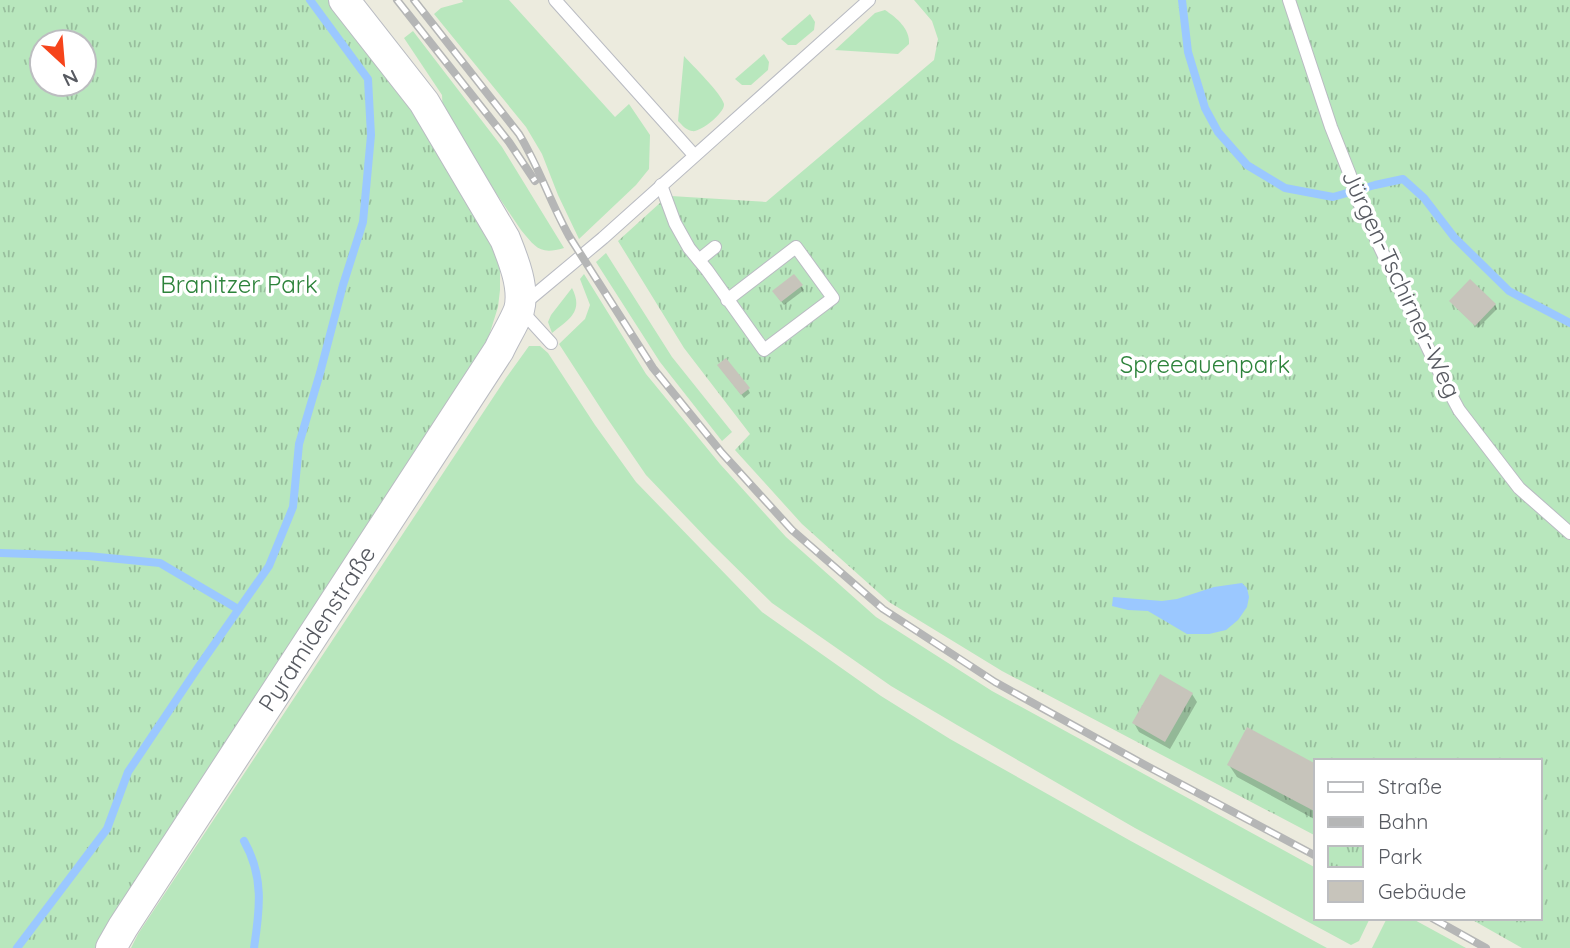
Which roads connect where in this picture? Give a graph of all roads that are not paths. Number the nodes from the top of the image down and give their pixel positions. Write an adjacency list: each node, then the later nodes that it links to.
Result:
1 (344, 0): 10 (street)
2 (555, 0): 5 (lane)
3 (869, 0): 5 (lane)
4 (1289, 0): 12 (lane, Jürgen-Tschirner-Weg)
5 (694, 155): 6 (lane)
6 (661, 185): 8 (lane); 10 (lane)
7 (715, 247): 8 (lane)
8 (699, 260): 9 (lane)
9 (727, 300): 9 (lane)
10 (519, 308): 11 (lane); 13 (street, Pyramidenstraße)
11 (551, 343)
12 (1570, 533)
13 (111, 948)

